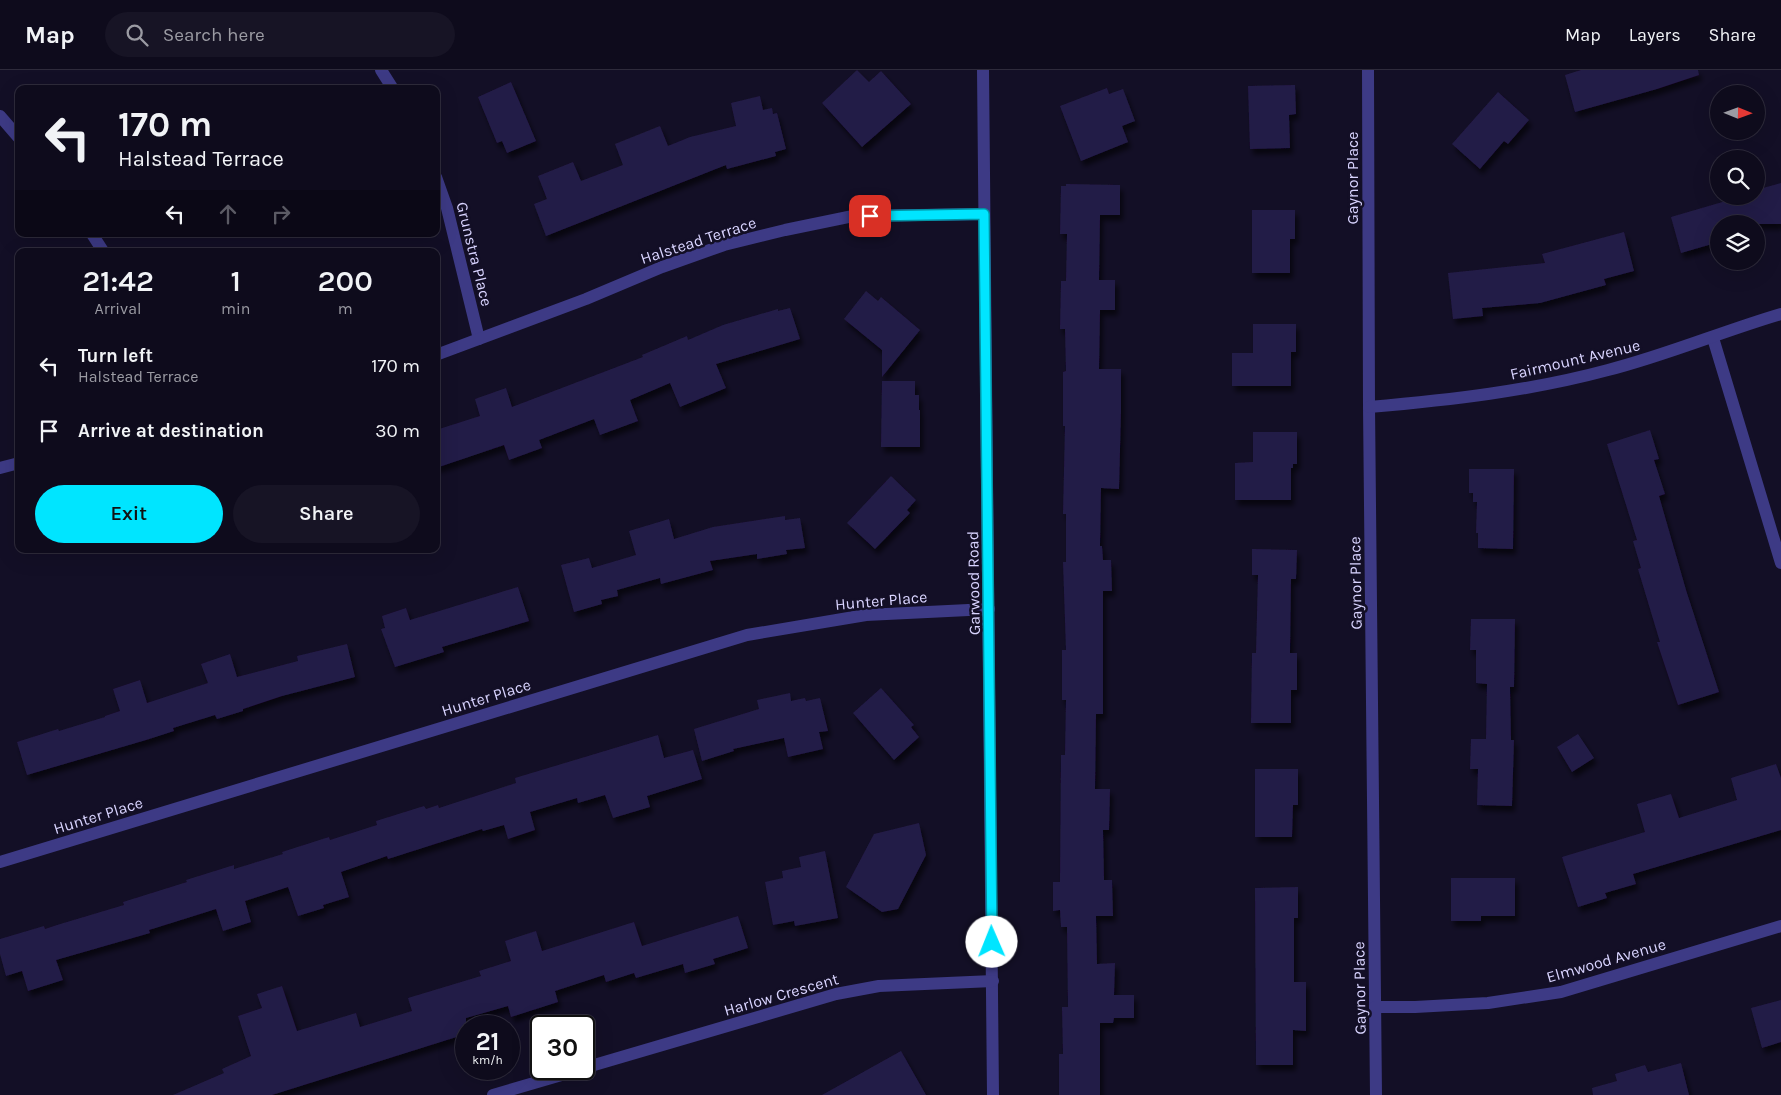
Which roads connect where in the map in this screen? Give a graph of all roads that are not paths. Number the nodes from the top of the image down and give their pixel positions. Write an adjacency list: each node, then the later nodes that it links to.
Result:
1 (381, 70): 4 (street)
2 (984, 70): 8 (street, Garwood Road)
3 (1368, 70): 15 (street, Gaynor Place)
4 (391, 85)
5 (0, 116): 6 (street)
6 (15, 133)
7 (440, 188): 13 (street, Grunstra Place)
8 (984, 214): 13 (street, Halstead Terrace); 19 (street, Garwood Road)
9 (94, 237): 10 (street)
10 (101, 248)
11 (1781, 314): 12 (street, Fairmount Avenue)
12 (1713, 338): 15 (street, Fairmount Avenue); 18 (street)
13 (479, 339): 14 (street, Halstead Terrace)
14 (440, 354)
15 (1369, 407): 23 (street, Gaynor Place)
16 (15, 464): 17 (street)
17 (0, 468)
18 (1781, 563)
19 (990, 610): 20 (street, Hunter Place); 22 (street, Garwood Road)
20 (0, 862)
21 (1781, 926): 23 (street, Elmwood Avenue)
22 (993, 981): 24 (street, Harlow Crescent); 27 (street, Garwood Road)
23 (1375, 1007): 28 (street, Gaynor Place)
24 (595, 1064)
25 (543, 1080): 26 (street, Harlow Crescent)
26 (493, 1095)
27 (993, 1095)
28 (1376, 1095)

